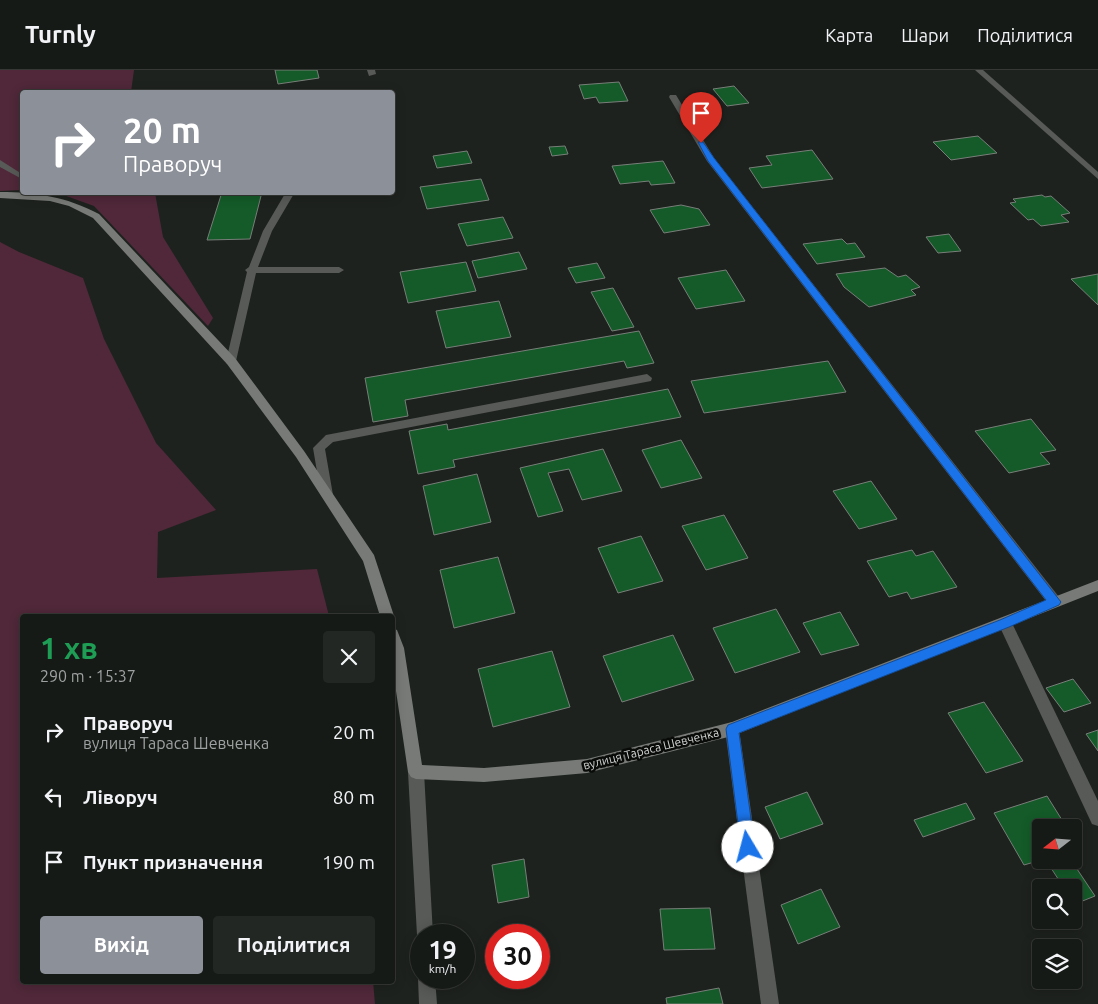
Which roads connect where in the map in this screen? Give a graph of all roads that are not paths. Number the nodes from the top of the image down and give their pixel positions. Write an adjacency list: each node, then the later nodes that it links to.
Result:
1 (979, 70): 5 (street)
2 (673, 97): 16 (street)
3 (0, 163): 4 (street)
4 (20, 176)
5 (1098, 176)
6 (20, 194): 7 (street)
7 (0, 195)
8 (41, 195): 12 (street)
9 (289, 195): 10 (street)
10 (250, 270): 11 (street); 12 (street)
11 (338, 270)
12 (231, 361): 14 (street)
13 (647, 378): 14 (street)
14 (328, 495): 17 (street)
15 (1098, 584): 16 (street, вулиця Тараса Шевченка)
16 (1054, 602): 18 (street, вулиця Тараса Шевченка)
17 (386, 614)
18 (1005, 623): 20 (street, вулиця Тараса Шевченка); 22 (street)
19 (395, 644): 21 (street)
20 (732, 729): 21 (street, вулиця Тараса Шевченка); 26 (street)
21 (416, 772): 23 (street)
22 (1098, 818)
23 (424, 924)
24 (427, 989): 25 (street)
25 (428, 1004)
26 (770, 1004)

